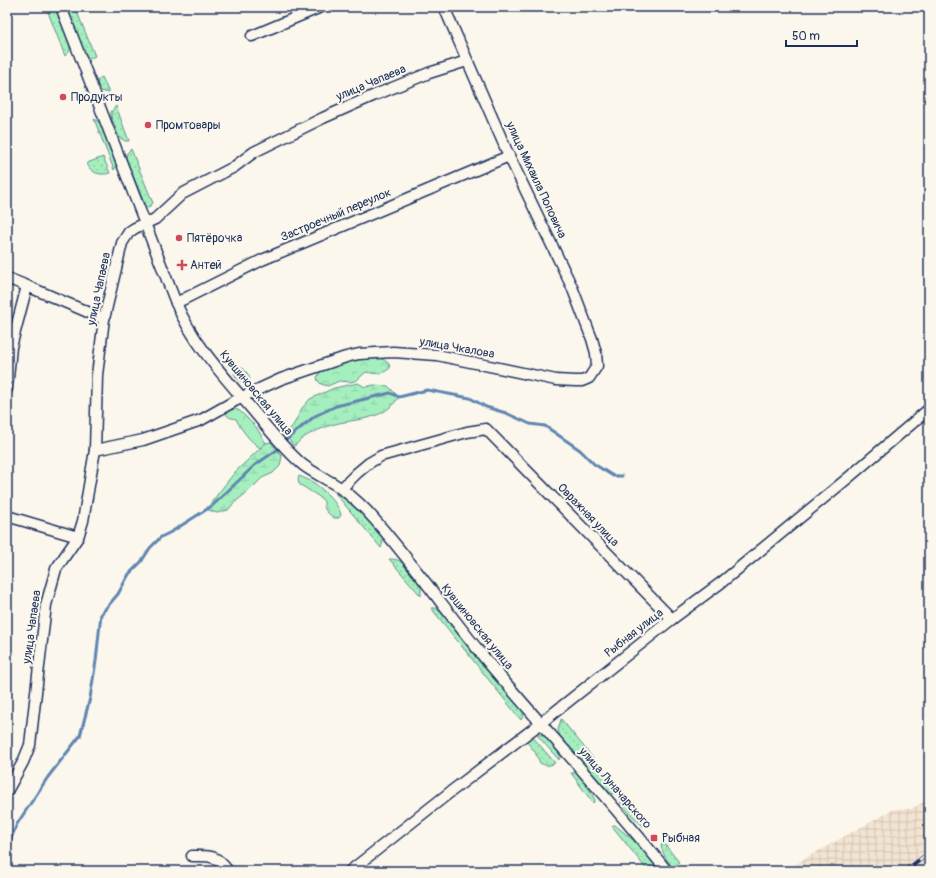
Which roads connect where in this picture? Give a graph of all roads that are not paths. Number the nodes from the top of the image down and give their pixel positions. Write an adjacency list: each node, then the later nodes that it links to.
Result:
1 (61, 7): 7 (street, Кувшиновская улица)
2 (321, 7): 4 (street)
3 (444, 7): 5 (street, улица Михаила Поповича)
4 (252, 36)
5 (467, 61): 6 (street, улица Михаила Поповича); 7 (street, улица Чапаева)
6 (509, 156): 10 (street, Застроечный переулок); 12 (street, улица Михаила Поповича)
7 (145, 223): 10 (street, Кувшиновская улица); 11 (street, улица Чапаева)
8 (7, 278): 9 (street)
9 (27, 286): 11 (street); 13 (street)
10 (176, 303): 14 (street, Кувшиновская улица)
11 (104, 319): 16 (street, улица Чапаева)
12 (597, 366): 14 (street, улица Чкалова)
13 (7, 389)
14 (242, 397): 16 (street, улица Чкалова); 17 (street, Кувшиновская улица)
15 (929, 409): 20 (street, Рыбная улица)
16 (95, 450): 19 (street, улица Чапаева)
17 (341, 489): 20 (street, Овражная улица); 21 (street, Кувшиновская улица)
18 (7, 516): 19 (street)
19 (78, 536): 22 (street, улица Чапаева)
20 (672, 619): 21 (street, Рыбная улица)
21 (541, 723): 25 (street, Рыбная улица); 26 (street, улица Луначарского)
22 (7, 791)
23 (192, 856): 24 (street)
24 (228, 871)
25 (350, 871)
26 (668, 871)

